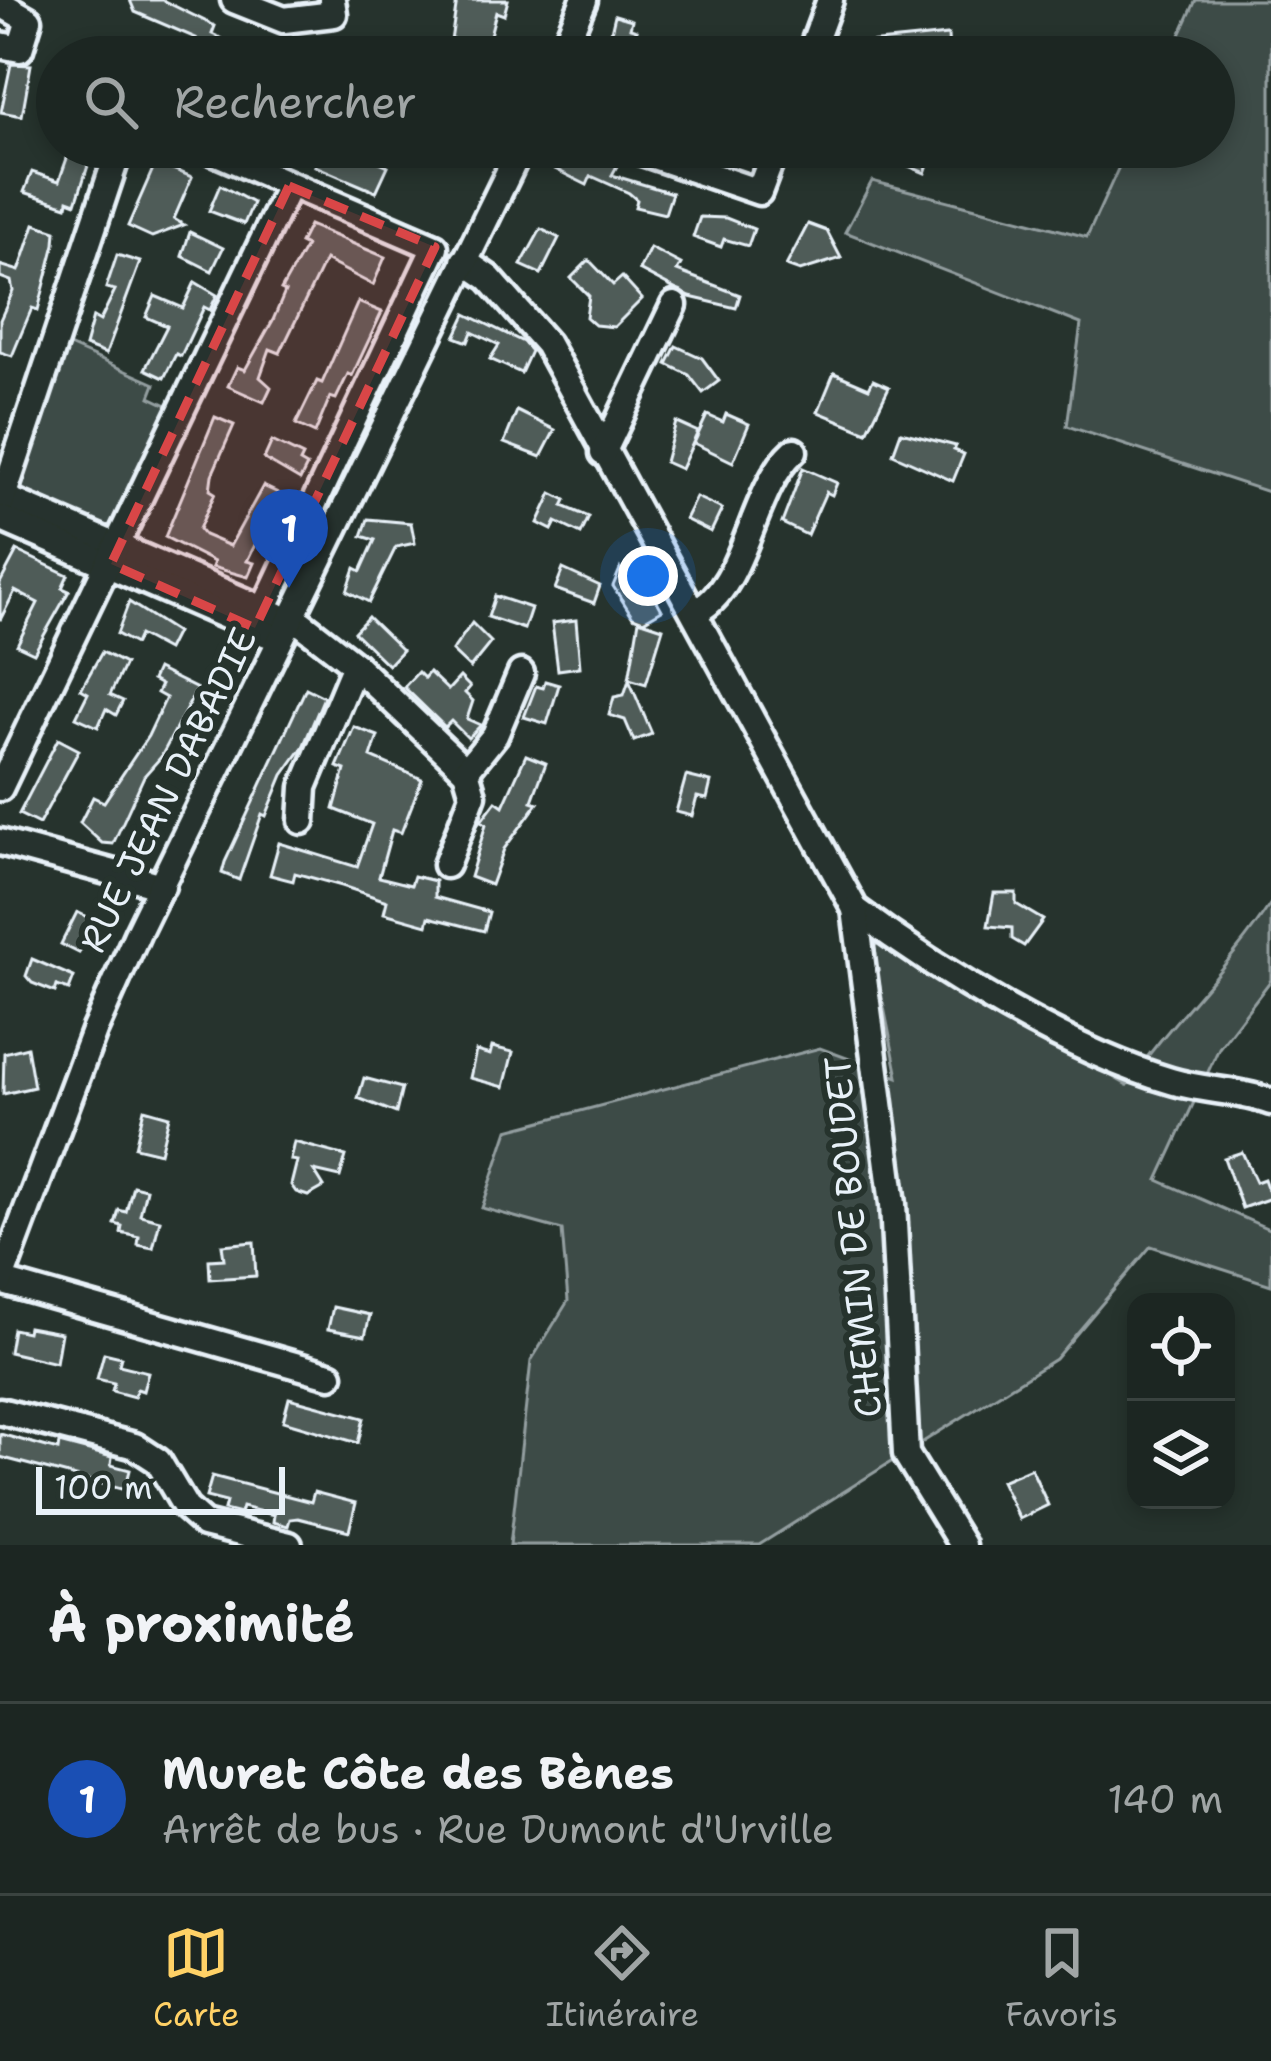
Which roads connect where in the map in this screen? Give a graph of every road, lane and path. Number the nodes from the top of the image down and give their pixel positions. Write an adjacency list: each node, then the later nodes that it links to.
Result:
1 (234, 0): 2 (street)
2 (332, 0)
3 (584, 0): 6 (street)
4 (830, 0): 7 (street)
5 (1, 5): 8 (street)
6 (569, 36)
7 (817, 36)
8 (0, 45)
9 (112, 168): 17 (street)
10 (249, 168): 14 (street)
11 (510, 168): 15 (street, RUE JEAN DABADIE)
12 (687, 168): 13 (street)
13 (768, 168)
14 (289, 186): 21 (street); 23 (street)
15 (464, 261): 19 (street); 24 (street, RUE JEAN DABADIE)
16 (674, 305): 19 (street)
17 (11, 431): 20 (street)
18 (794, 451): 22 (street)
19 (603, 453): 22 (street)
20 (1, 507): 21 (street)
21 (114, 556): 23 (street); 28 (street)
22 (695, 612): 33 (street)
23 (259, 619): 24 (street)
24 (288, 626): 25 (street); 32 (street, RUE JEAN DABADIE)
25 (355, 665): 27 (street); 29 (street)
26 (521, 673): 27 (street)
27 (466, 771): 31 (street)
28 (0, 788)
29 (302, 821)
30 (0, 842): 32 (street)
31 (446, 865)
32 (162, 886): 35 (street, RUE JEAN DABADIE)
33 (856, 909): 34 (street); 39 (street, CHEMIN DE BOUDET)
34 (1271, 1102)
35 (0, 1281): 36 (street)
36 (330, 1375)
37 (0, 1411): 38 (street)
38 (289, 1545)
39 (962, 1545)

